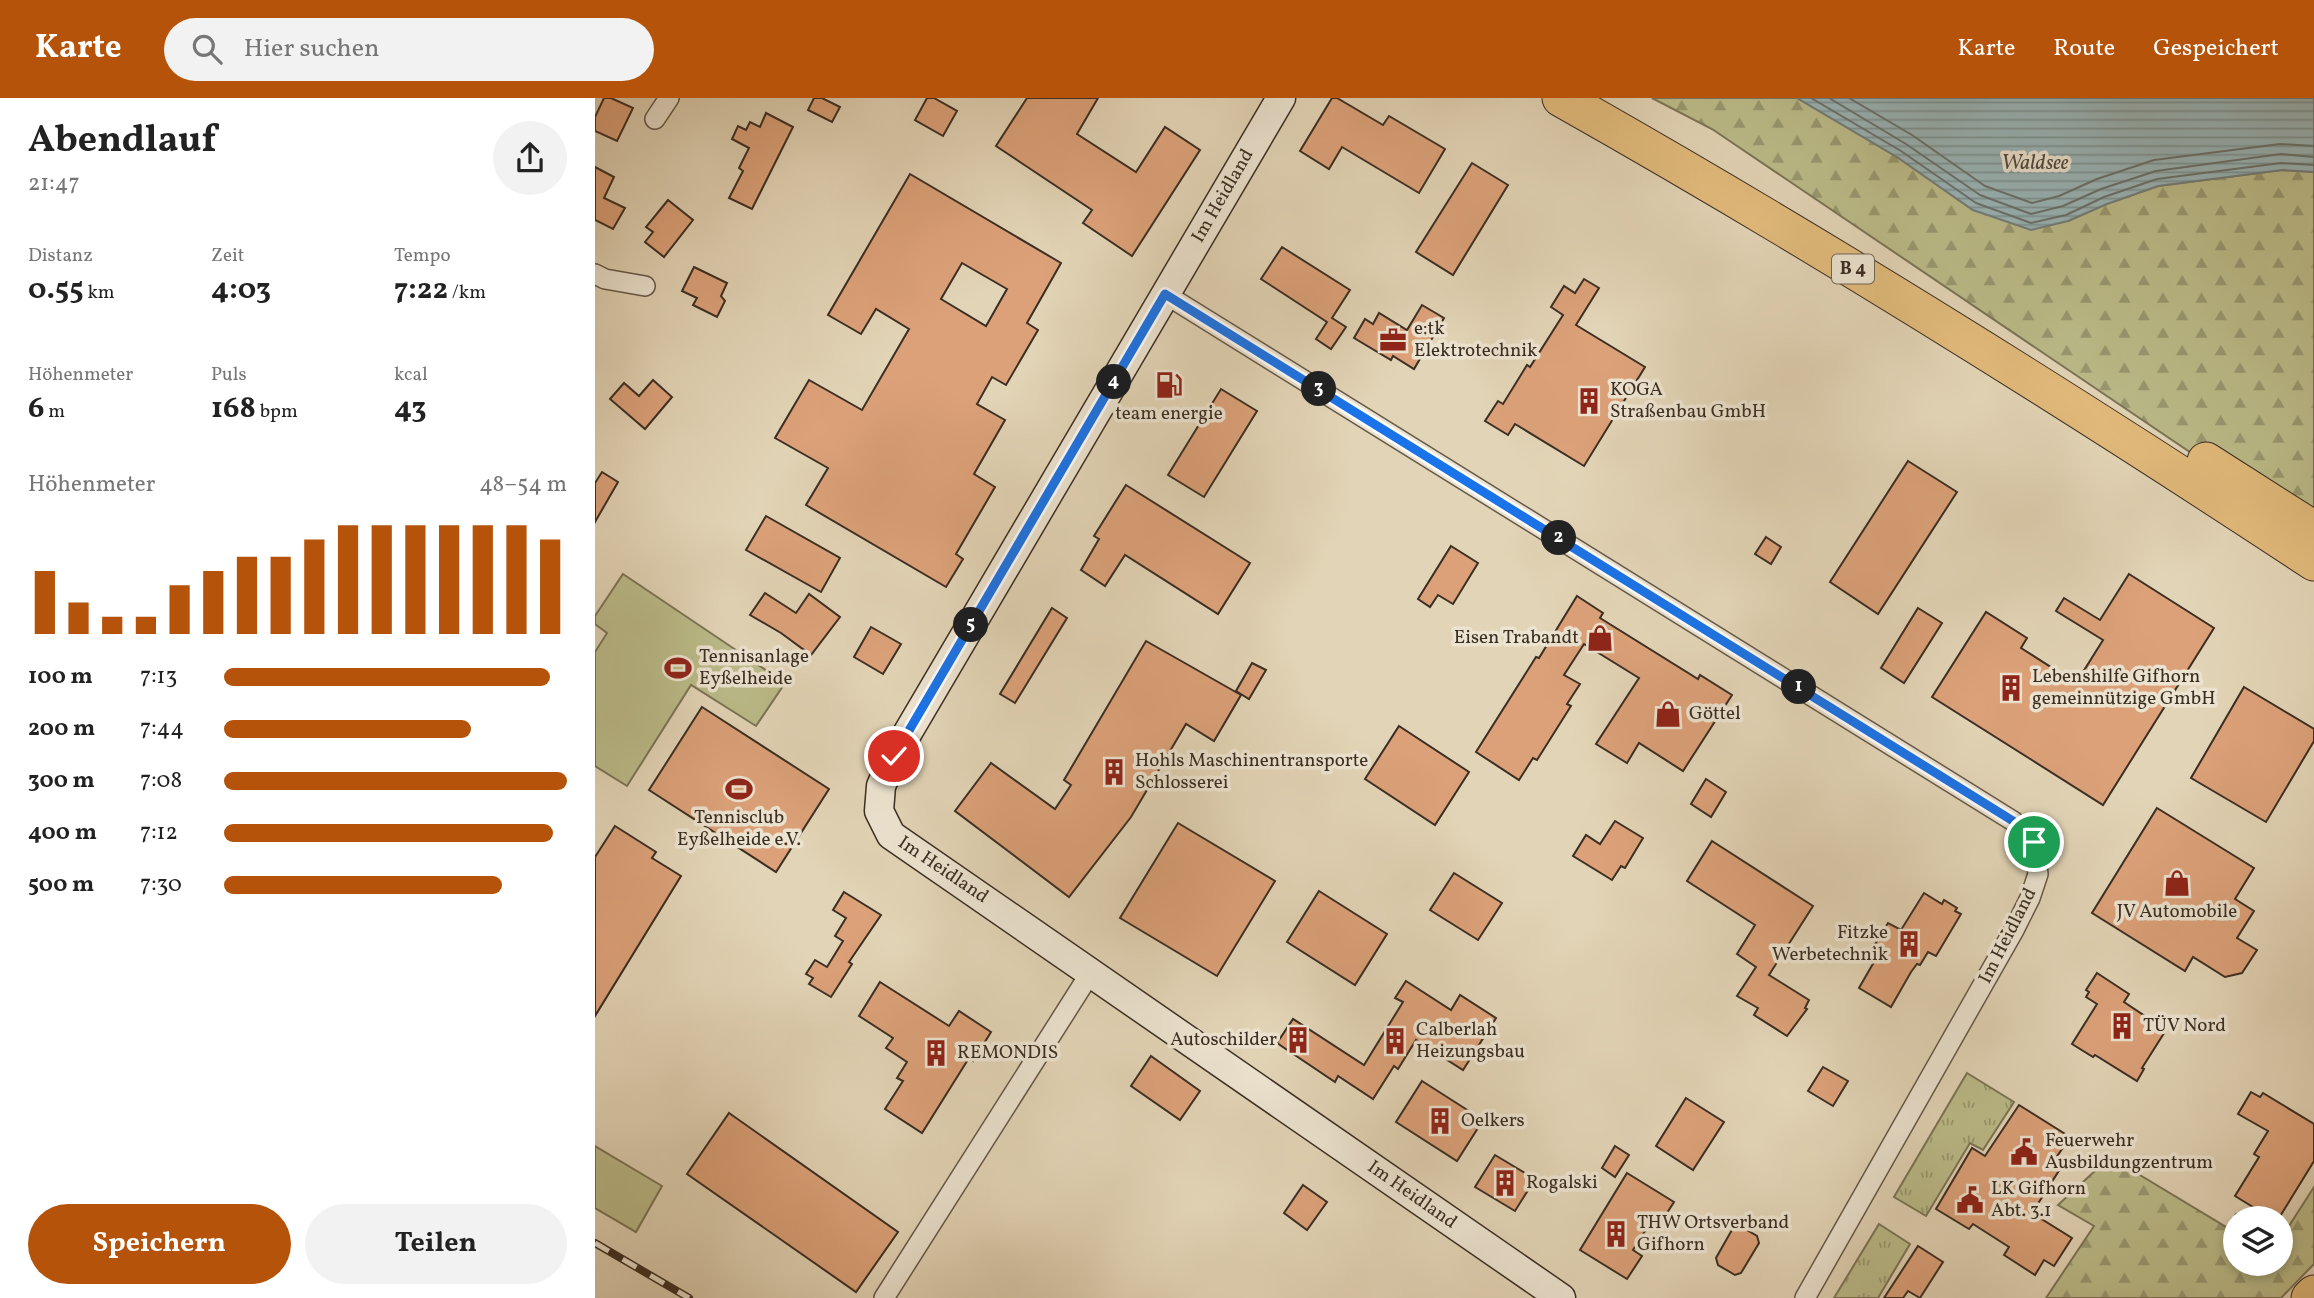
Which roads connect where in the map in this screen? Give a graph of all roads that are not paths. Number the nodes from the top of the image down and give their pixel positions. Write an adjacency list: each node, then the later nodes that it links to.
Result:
1 (669, 98): 5 (street)
2 (1281, 98): 8 (street, Im Heidland)
3 (1561, 98): 10 (highway, B 4)
4 (1602, 98): 9 (highway, B 4)
5 (655, 120)
6 (595, 274): 7 (street)
7 (645, 286)
8 (1165, 294): 11 (street, Im Heidland); 14 (street, Im Heidland)
9 (2314, 530)
10 (2314, 562)
11 (1091, 972): 12 (street); 13 (street, Im Heidland)
12 (884, 1298)
13 (1561, 1298)
14 (1805, 1298)

